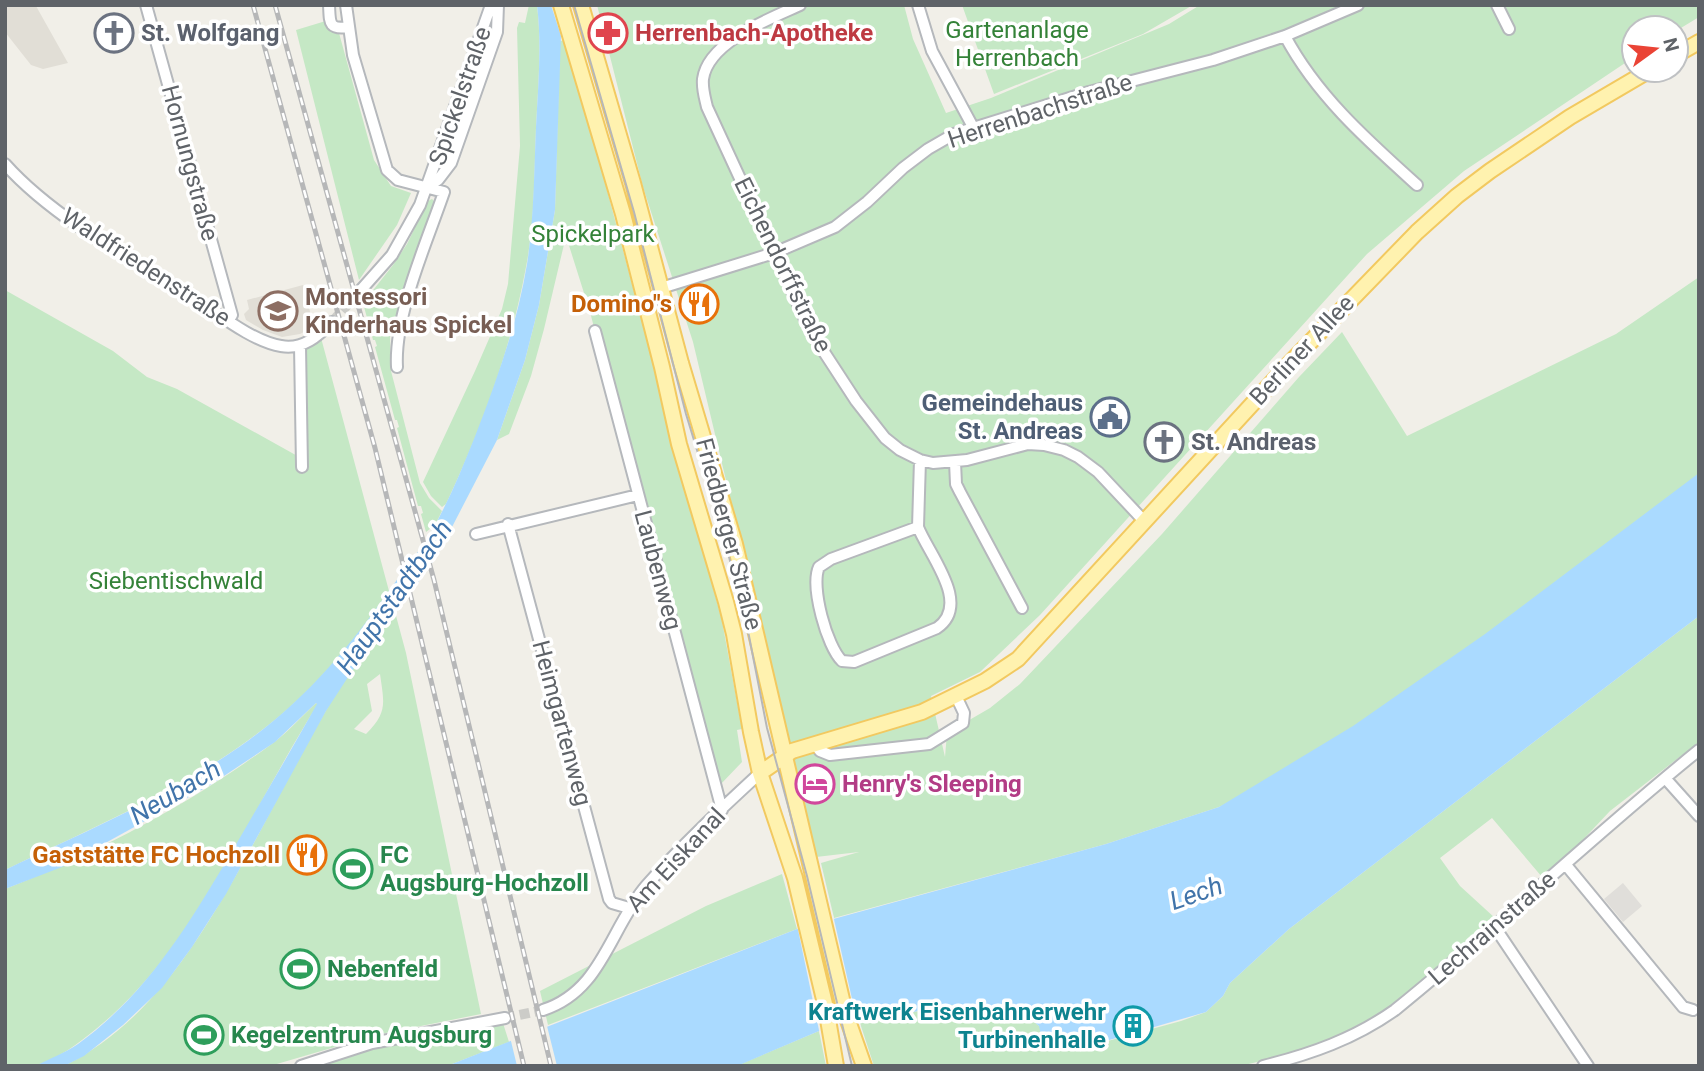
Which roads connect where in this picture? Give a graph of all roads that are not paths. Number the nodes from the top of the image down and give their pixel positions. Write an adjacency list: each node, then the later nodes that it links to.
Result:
1 (146, 5): 25 (street, Hornungstraße)
2 (330, 5): 12 (street)
3 (346, 5): 12 (street)
4 (491, 5): 20 (street, Spickelstraße)
5 (498, 5): 18 (street, Spickelstraße)
6 (561, 5): 43 (main road, Friedberger Straße)
7 (800, 5): 22 (street, Eichendorffstraße)
8 (918, 5): 16 (street)
9 (1358, 5): 14 (street, Herrenbachstraße)
10 (1497, 5): 13 (street)
11 (581, 7): 23 (main road, Friedberger Straße)
12 (348, 27): 20 (street)
13 (1509, 29)
14 (1285, 36): 16 (street, Herrenbachstraße); 19 (street)
15 (1626, 84): 34 (main road, Berliner Allee)
16 (973, 127): 22 (street, Herrenbachstraße)
17 (5, 163): 25 (street, Waldfriedenstraße)
18 (446, 173): 20 (street, Spickelstraße); 21 (street, Spickelstraße)
19 (1417, 185)
20 (428, 187): 21 (street, Spickelstraße); 24 (street, Spickelstraße)
21 (444, 192): 29 (street, Spickelstraße)
22 (774, 253): 23 (street, Herrenbachstraße); 30 (street, Eichendorffstraße)
23 (661, 288): 42 (main road, Friedberger Straße)
24 (360, 291)
25 (229, 320): 28 (street, Waldfriedenstraße)
26 (332, 322): 28 (street)
27 (595, 331): 33 (street, Laubenweg)
28 (300, 346): 32 (street)
29 (397, 367)
30 (920, 460): 31 (street, Eichendorffstraße); 36 (street)
31 (955, 462): 34 (street, Eichendorffstraße); 38 (street)
32 (302, 467)
33 (638, 495): 35 (street); 45 (street, Laubenweg)
34 (1144, 521): 39 (main road, Berliner Allee)
35 (508, 524): 37 (street); 48 (street, Heimgartenweg)
36 (918, 527): 36 (street)
37 (476, 534)
38 (1022, 608)
39 (956, 696): 40 (main road, Berliner Allee); 40 (street, Berliner Allee)
40 (819, 748): 42 (main road, Berliner Allee)
41 (1699, 750): 44 (street, Lechrainstraße)
42 (784, 756): 43 (main road, Berliner Allee); 53 (main road, Friedberger Straße)
43 (760, 773): 45 (street, Am Eiskanal); 56 (main road, Friedberger Straße)
44 (1665, 778): 46 (street); 47 (street, Lechrainstraße)
45 (722, 810): 48 (street, Am Eiskanal)
46 (1699, 816)
47 (1566, 864): 49 (street, Lechrainstraße); 51 (street)
48 (629, 908): 50 (street, Am Eiskanal)
49 (1494, 926): 54 (street, Lechrainstraße); 57 (street)
50 (543, 1010)
51 (1693, 1010)
52 (505, 1018): 55 (street)
53 (863, 1065)
54 (1269, 1065)
55 (301, 1066)
56 (836, 1066)
57 (1588, 1066)

